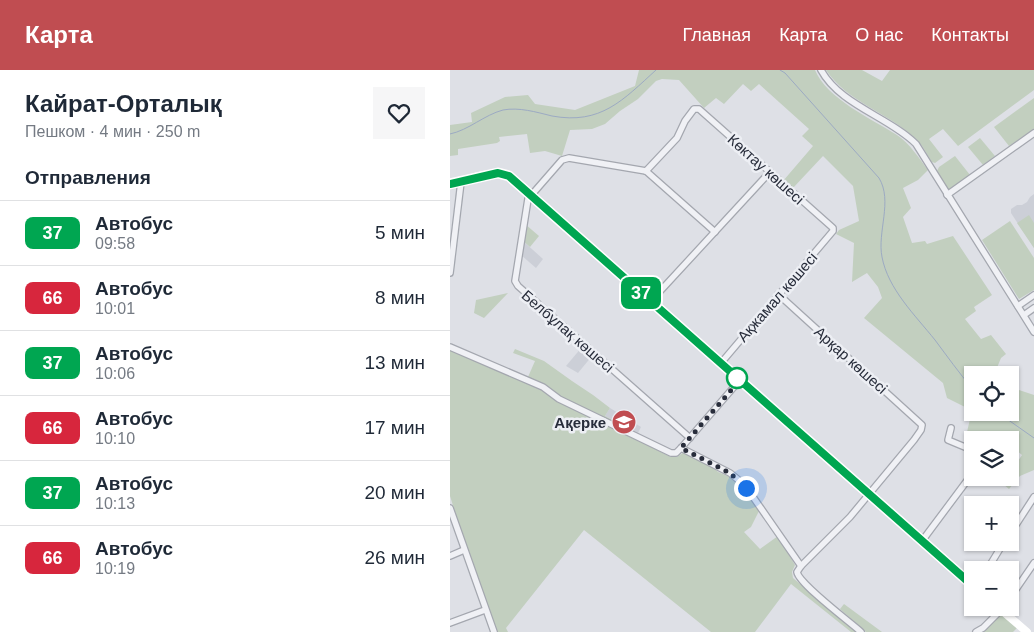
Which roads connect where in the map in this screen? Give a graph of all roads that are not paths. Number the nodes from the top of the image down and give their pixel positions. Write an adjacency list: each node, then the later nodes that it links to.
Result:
1 (821, 70): 8 (street)
2 (1034, 133): 8 (street)
3 (646, 171): 4 (street, Көктау көшесі); 7 (street); 10 (street)
4 (770, 172): 9 (street, Көктау көшесі); 10 (street)
5 (461, 182): 6 (street); 7 (street); 11 (street)
6 (450, 184)
7 (530, 195): 15 (street); 24 (street, Белбұлақ көшесі)
8 (948, 195): 16 (street)
9 (833, 231): 13 (street, Ақжамал көшесі)
10 (715, 232): 15 (street)
11 (452, 240): 12 (street)
12 (450, 273)
13 (778, 294): 21 (street, Ақжамал көшесі); 28 (street, Арқар көшесі)
14 (1034, 295): 16 (street)
15 (651, 301): 21 (street)
16 (1018, 306): 18 (street)
17 (1034, 308): 18 (street)
18 (1024, 315): 19 (street)
19 (1034, 332)
20 (450, 348): 26 (street)
21 (721, 363): 22 (street)
22 (740, 380): 24 (street); 28 (street)
23 (951, 428): 25 (street)
24 (690, 438): 26 (street)
25 (964, 447)
26 (681, 448): 36 (street)
27 (964, 485): 32 (street)
28 (870, 494): 32 (street); 36 (street)
29 (1034, 497): 31 (street)
30 (450, 508): 33 (street)
31 (1019, 520)
32 (922, 541): 37 (street)
33 (464, 550): 34 (street); 39 (street)
34 (450, 556)
35 (1034, 563): 38 (street)
36 (801, 566): 44 (street)
37 (964, 578)
38 (1019, 585)
39 (485, 610): 42 (street); 43 (street)
40 (994, 616): 45 (street)
41 (1010, 616): 46 (street)
42 (450, 623)
43 (494, 632)
44 (861, 632)
45 (976, 632)
46 (1027, 632)

